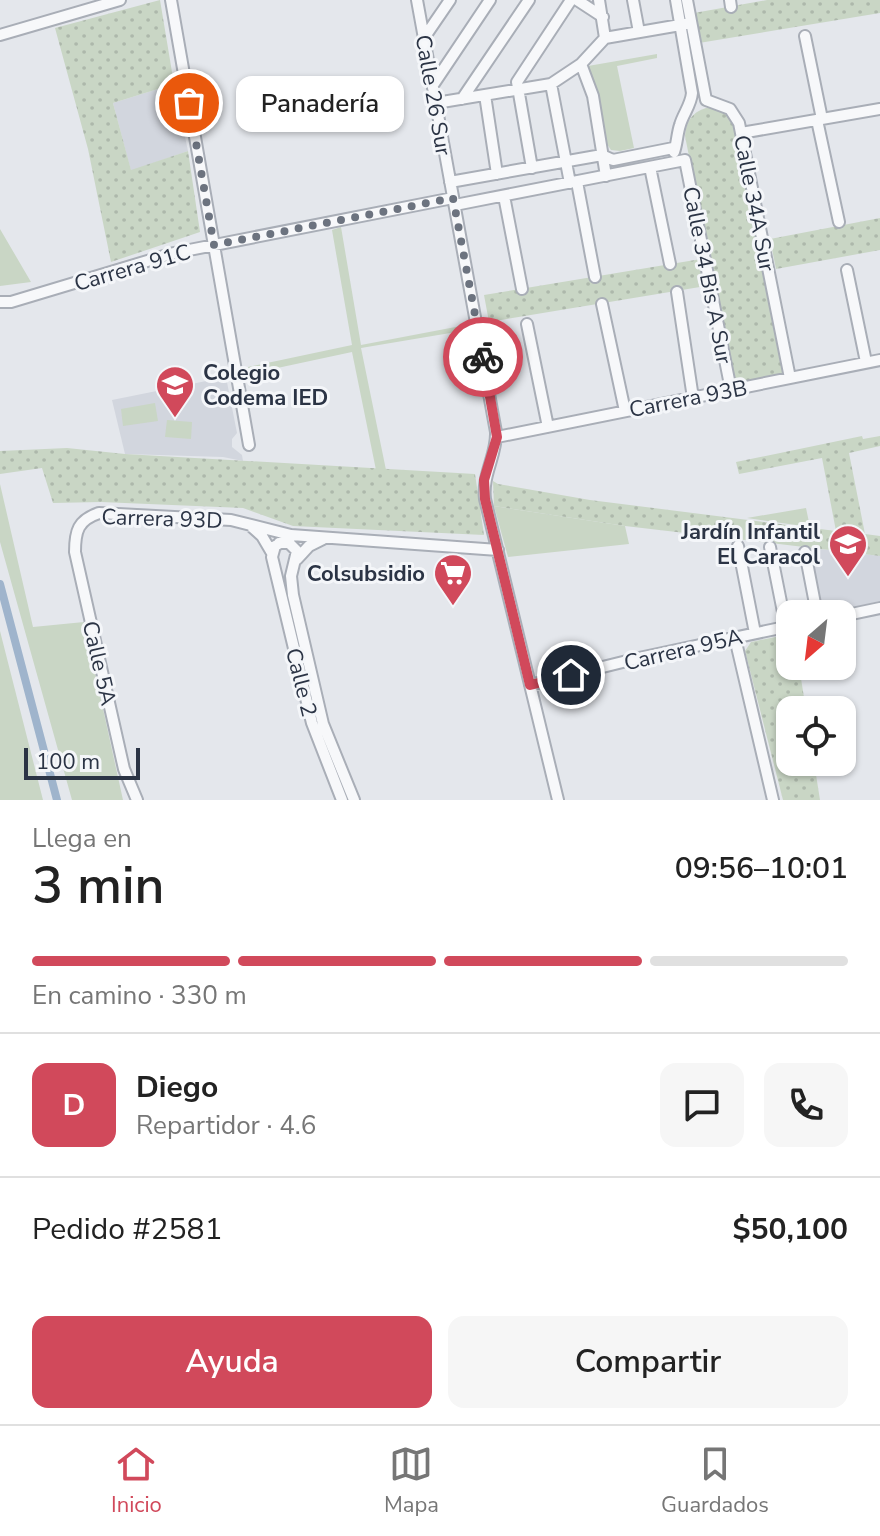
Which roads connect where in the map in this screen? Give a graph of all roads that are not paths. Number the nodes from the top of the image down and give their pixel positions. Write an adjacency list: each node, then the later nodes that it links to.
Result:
1 (120, 0): 16 (street)
2 (171, 0): 43 (street)
3 (417, 0): 18 (street, Calle 26 Sur)
4 (450, 0): 18 (street)
5 (490, 0): 22 (street)
6 (529, 0): 25 (street)
7 (571, 0): 23 (street)
8 (577, 0): 13 (street)
9 (599, 0): 13 (street)
10 (633, 0): 15 (street)
11 (676, 0): 14 (street, Calle 34A Sur)
12 (687, 0): 14 (street, Calle 34A Sur)
13 (603, 17): 19 (street)
14 (686, 24): 15 (street); 29 (street, Calle 34A Sur); 30 (street, Calle 34A Sur)
15 (639, 32): 19 (street)
16 (0, 35)
17 (805, 36): 28 (street)
18 (424, 38): 22 (street, Calle 26 Sur)
19 (605, 38): 20 (street)
20 (581, 64): 21 (street); 31 (street)
21 (551, 84): 23 (street); 33 (street)
22 (433, 85): 26 (street, Calle 26 Sur)
23 (517, 90): 24 (street); 35 (street)
24 (485, 95): 25 (street); 36 (street)
25 (462, 99): 26 (street)
26 (436, 103): 38 (street, Calle 26 Sur)
27 (880, 109): 28 (street)
28 (819, 119): 29 (street); 42 (street)
29 (741, 133): 54 (street, Calle 34A Sur)
30 (673, 148): 31 (street); 32 (street)
31 (602, 155): 33 (street); 37 (street)
32 (681, 161): 34 (street, Carrera 91C); 55 (street, Calle 34 Bis A Sur)
33 (566, 162): 35 (street); 39 (street)
34 (650, 167): 37 (street, Carrera 91C); 44 (street)
35 (532, 168): 36 (street)
36 (497, 174): 38 (street)
37 (606, 176): 39 (street, Carrera 91C)
38 (450, 182): 41 (street, Calle 26 Sur)
39 (573, 182): 40 (street, Carrera 91C); 46 (street)
40 (504, 196): 41 (street, Carrera 91C); 47 (street)
41 (454, 202): 43 (street, Carrera 91C); 59 (street, Calle 26 Sur)
42 (839, 222)
43 (214, 245): 49 (street, Carrera 91C); 60 (street)
44 (670, 264)
45 (847, 270): 53 (street)
46 (595, 277)
47 (522, 289)
48 (677, 292): 56 (street)
49 (0, 302)
50 (602, 304): 57 (street)
51 (527, 324): 58 (street)
52 (880, 360): 53 (street, Carrera 93B)
53 (866, 362): 54 (street, Carrera 93B)
54 (790, 378): 55 (street, Carrera 93B)
55 (731, 390): 56 (street, Carrera 93B)
56 (693, 398): 57 (street, Carrera 93B)
57 (625, 411): 58 (street, Carrera 93B)
58 (548, 427): 59 (street, Carrera 93B)
59 (497, 437): 67 (street, Calle 26 Sur)
60 (249, 445)
61 (79, 524): 62 (street, Carrera 93D); 78 (street, Calle 5A)
62 (247, 524): 64 (street, Carrera 93D); 64 (street, Carrera 93D)
63 (329, 537): 64 (street, Carrera 93D); 67 (street, Carrera 93D); 69 (street)
64 (283, 544): 69 (street, Calle 2); 69 (street); 79 (street, Calle 2)
65 (738, 546): 75 (street)
66 (770, 547): 70 (street)
67 (498, 550): 77 (street, Calle 26 Sur)
68 (805, 552): 71 (street)
69 (296, 560): 80 (street, Calle 2)
70 (782, 600)
71 (814, 600)
72 (880, 608): 73 (street)
73 (856, 613)
74 (776, 629): 75 (street, Carrera 95A)
75 (755, 633): 76 (street, Carrera 95A)
76 (735, 638): 77 (street, Carrera 95A); 82 (street)
77 (530, 685): 81 (street, Calle 26 Sur)
78 (137, 800)
79 (342, 800)
80 (354, 800)
81 (558, 800)
82 (773, 800)

